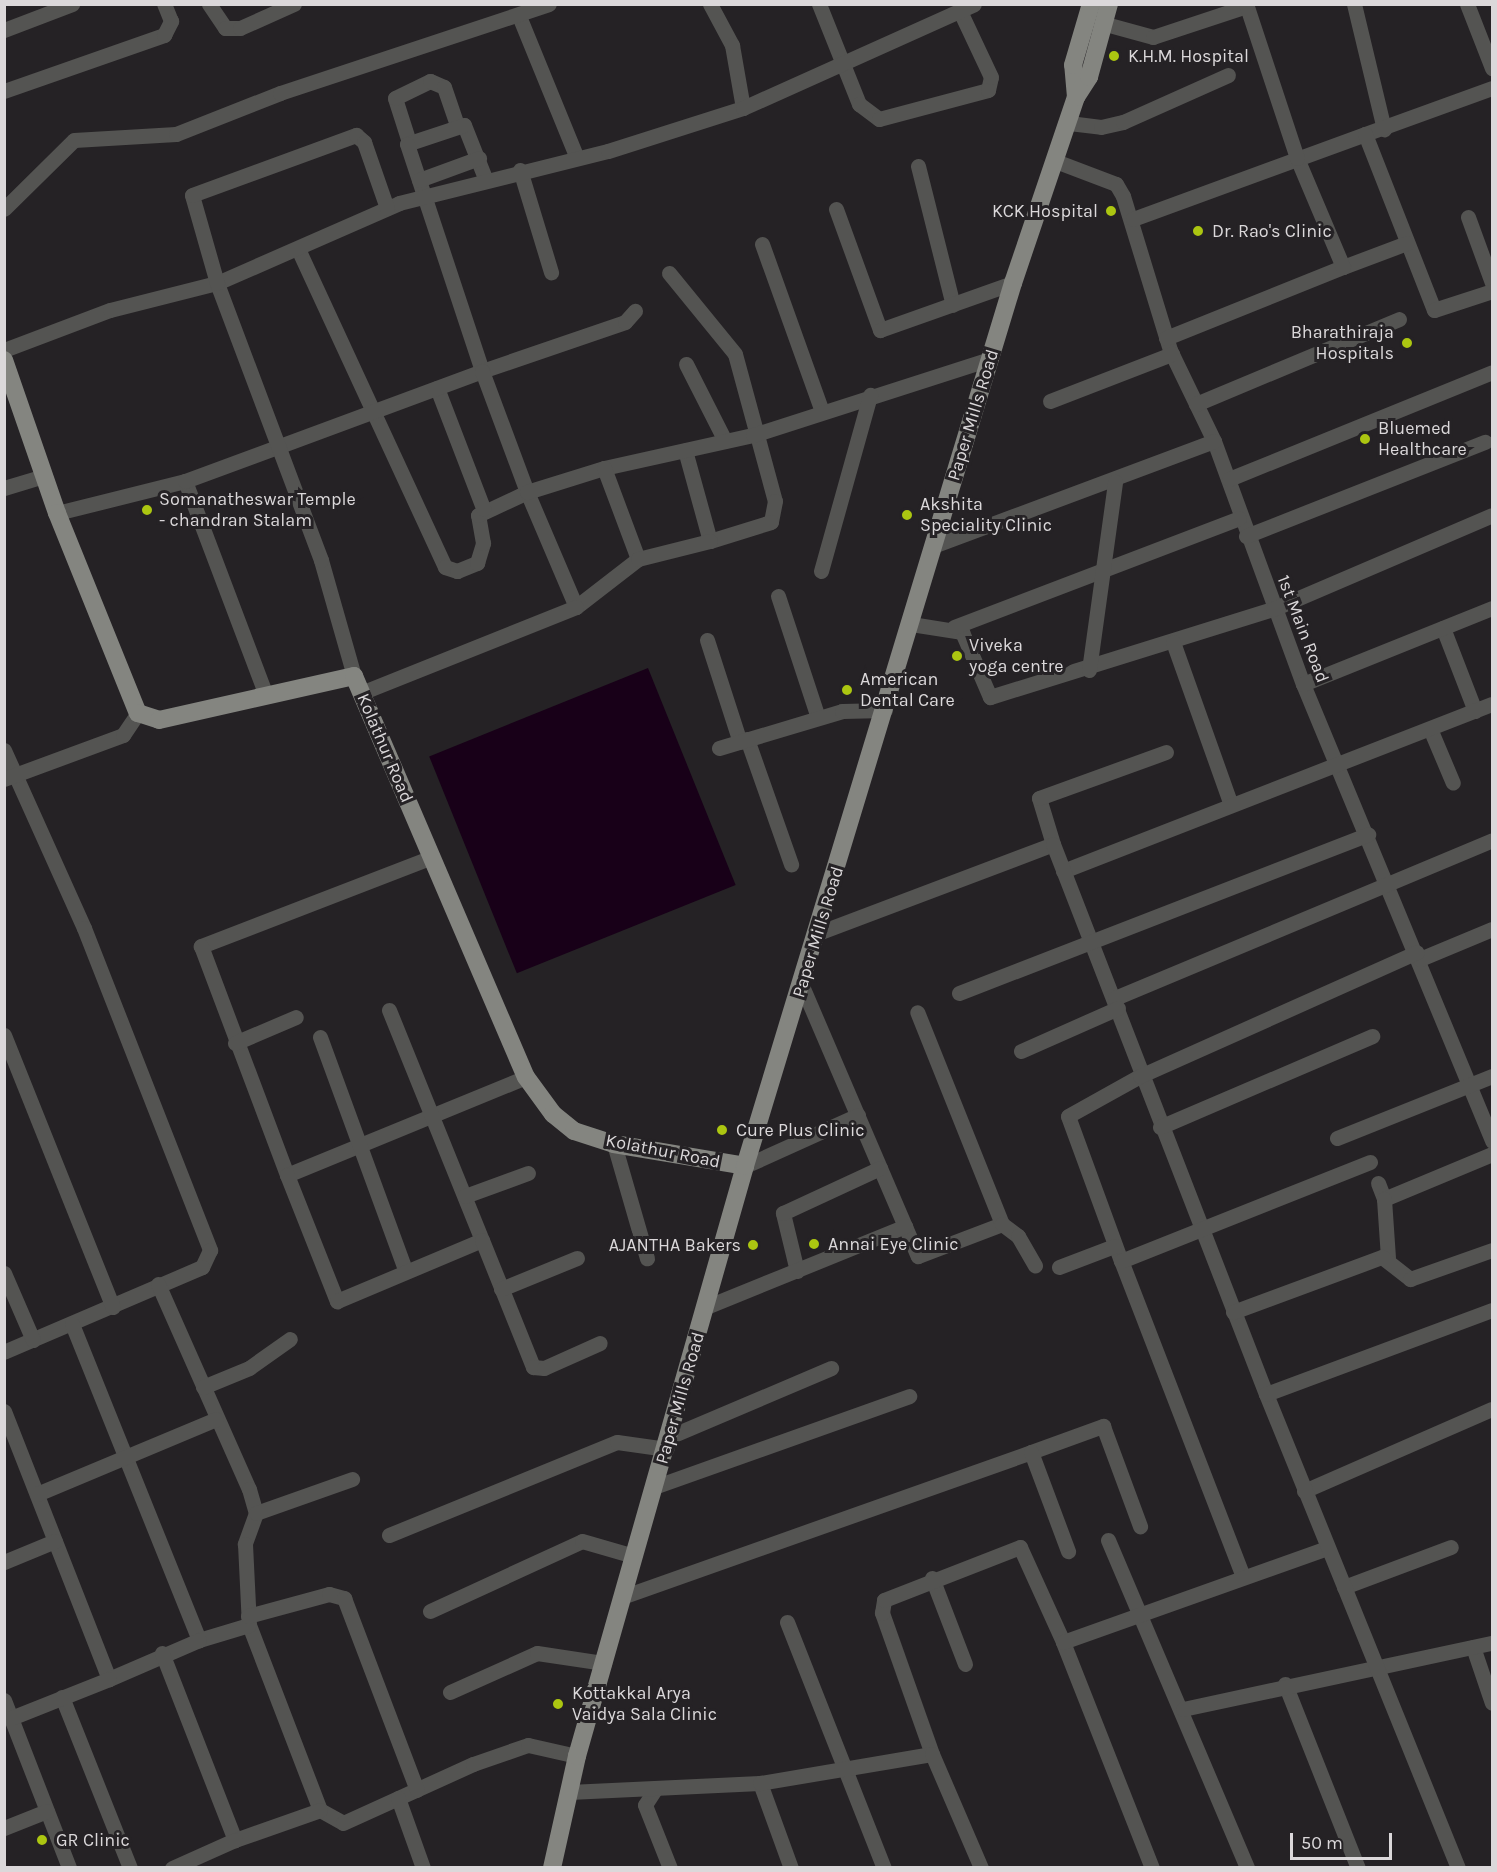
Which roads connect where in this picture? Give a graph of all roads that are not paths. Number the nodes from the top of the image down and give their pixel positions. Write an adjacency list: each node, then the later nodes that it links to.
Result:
1 (72, 4): 16 (street)
2 (164, 4): 21 (street)
3 (209, 4): 4 (street)
4 (294, 4)
5 (549, 4): 14 (street)
6 (819, 4): 17 (street)
7 (1091, 4): 22 (main road)
8 (1109, 4): 15 (main road, Paper Mills Road)
9 (1354, 4): 26 (street)
10 (1467, 4): 18 (street)
11 (1246, 5): 15 (street); 31 (street)
12 (714, 6): 23 (street)
13 (967, 8): 17 (street); 17 (street)
14 (519, 16): 30 (street); 41 (street)
15 (1102, 23): 22 (main road, Paper Mills Road)
16 (4, 30)
17 (841, 64): 23 (street)
18 (1491, 64)
19 (1228, 75): 24 (street)
20 (1489, 88): 26 (street)
21 (4, 91)
22 (1076, 97): 24 (main road, Paper Mills Road)
23 (743, 108): 30 (street)
24 (1069, 123): 32 (main road, Paper Mills Road)
25 (457, 125): 28 (street); 28 (street); 29 (street)
26 (1384, 129): 27 (street)
27 (1365, 134): 31 (street); 45 (street)
28 (409, 141): 37 (street)
29 (479, 158): 33 (street); 36 (street)
30 (577, 158): 35 (street)
31 (1297, 158): 44 (street); 48 (street)
32 (1058, 162): 44 (street, 1st Main Road); 52 (main road, Paper Mills Road)
33 (448, 166): 37 (street); 38 (street)
34 (918, 166): 55 (street)
35 (520, 170): 36 (street); 49 (street)
36 (485, 178): 38 (street)
37 (419, 180): 39 (street)
38 (455, 187): 39 (street)
39 (425, 195): 40 (street); 64 (street)
40 (387, 208): 47 (street); 51 (street)
41 (4, 209)
42 (836, 209): 55 (street)
43 (1468, 218): 53 (street)
44 (1133, 219): 58 (street, 1st Main Road)
45 (1407, 243): 48 (street); 54 (street)
46 (762, 244): 71 (street)
47 (299, 251): 51 (street); 70 (street)
48 (1343, 267): 58 (street)
49 (551, 272)
50 (669, 273): 72 (street)
51 (217, 283): 59 (street); 76 (street)
52 (1013, 283): 55 (street); 61 (main road, Paper Mills Road)
53 (1492, 283)
54 (1492, 291)
55 (953, 305)
56 (635, 311): 64 (street)
57 (1400, 319): 69 (street)
58 (1166, 338): 60 (street, 1st Main Road)
59 (4, 350)
60 (1172, 354): 68 (street); 69 (street, 1st Main Road)
61 (990, 359): 67 (street); 91 (main road, Paper Mills Road)
62 (4, 360): 79 (main road)
63 (686, 364): 73 (street)
64 (482, 371): 66 (street); 84 (street)
65 (1492, 372): 80 (street)
66 (437, 388): 70 (street); 85 (street)
67 (870, 395): 71 (street); 93 (street)
68 (1050, 401)
69 (1196, 404): 74 (street, 1st Main Road)
70 (373, 412): 76 (street); 85 (street)
71 (822, 412): 72 (street)
72 (753, 435): 73 (street); 90 (street)
73 (725, 441): 77 (street)
74 (1214, 441): 80 (street, 1st Main Road); 82 (street)
75 (1485, 442): 89 (street)
76 (279, 448): 81 (street); 106 (street)
77 (685, 450): 78 (street); 90 (street)
78 (604, 468): 84 (street); 92 (street)
79 (44, 476): 83 (street); 86 (main road)
80 (1229, 478): 88 (street, 1st Main Road)
81 (186, 481): 86 (street); 107 (street)
82 (1115, 482): 91 (street); 94 (street)
83 (4, 488)
84 (527, 492): 85 (street); 96 (street)
85 (483, 508)
86 (57, 513): 111 (main road)
87 (1492, 515): 98 (street)
88 (1239, 518): 89 (street, 1st Main Road); 94 (street)
89 (1246, 536): 98 (street, 1st Main Road)
90 (710, 541): 92 (street)
91 (933, 546): 99 (main road, Paper Mills Road)
92 (638, 559): 96 (street)
93 (821, 571)
94 (1105, 572): 100 (street); 104 (street)
95 (778, 596): 112 (street)
96 (576, 607): 106 (street)
97 (1492, 608): 101 (street)
98 (1274, 609): 103 (street); 105 (street, 1st Main Road)
99 (911, 624): 100 (street); 109 (main road, Paper Mills Road)
100 (954, 627): 104 (street)
101 (1443, 628): 105 (street); 110 (street)
102 (707, 640): 114 (street)
103 (1173, 642): 104 (street); 121 (street)
104 (1089, 669)
105 (1302, 684): 118 (street, 1st Main Road)
106 (358, 685): 107 (main road, Kolathur Road); 125 (main road, Kolathur Road)
107 (266, 695): 111 (main road, Kolathur Road)
108 (1492, 704): 110 (street)
109 (885, 710): 112 (street); 130 (main road, Paper Mills Road)
110 (1475, 711): 113 (street)
111 (138, 713): 119 (street)
112 (818, 718): 114 (street)
113 (1431, 731): 118 (street); 120 (street)
114 (743, 740): 115 (street); 126 (street)
115 (719, 748)
116 (4, 750): 119 (street)
117 (1166, 752): 124 (street)
118 (1338, 764): 121 (street); 122 (street, 1st Main Road)
119 (10, 776): 179 (street)
120 (1453, 783)
121 (1230, 802): 127 (street)
122 (1368, 834): 128 (street, 1st Main Road); 131 (street)
123 (1492, 840): 128 (street)
124 (1053, 844): 127 (street); 130 (street)
125 (432, 857): 142 (street); 146 (main road, Kolathur Road)
126 (791, 864)
127 (1063, 871): 131 (street)
128 (1388, 881): 132 (street, 1st Main Road); 135 (street)
129 (1492, 929): 132 (street)
130 (818, 933): 133 (main road, Paper Mills Road)
131 (1093, 944): 134 (street); 135 (street)
132 (1418, 956): 144 (street); 147 (street, 1st Main Road)
133 (802, 986): 149 (street); 157 (main road, Paper Mills Road)
134 (959, 993)
135 (1117, 1003): 143 (street); 144 (street)
136 (389, 1010): 148 (street)
137 (917, 1012): 164 (street)
138 (296, 1017): 142 (street)
139 (4, 1035): 181 (street)
140 (1372, 1036): 150 (street)
141 (320, 1037): 154 (street)
142 (236, 1043): 160 (street)
143 (1021, 1050)
144 (1140, 1076): 150 (street); 168 (street)
145 (1492, 1076): 147 (street)
146 (526, 1077): 148 (street); 153 (main road, Kolathur Road)
147 (1470, 1086): 151 (street); 152 (street, 1st Main Road)
148 (432, 1115): 154 (street); 162 (street)
149 (858, 1115): 157 (street); 158 (street)
150 (1160, 1127): 166 (street)
151 (1336, 1138)
152 (1492, 1141)
153 (614, 1144): 157 (main road, Kolathur Road); 171 (street)
154 (361, 1146): 160 (street); 176 (street)
155 (1492, 1154): 163 (street)
156 (1370, 1162): 166 (street)
157 (745, 1166): 182 (main road, Paper Mills Road)
158 (880, 1168): 165 (street); 177 (street)
159 (528, 1173): 162 (street)
160 (286, 1174): 176 (street)
161 (1378, 1183): 163 (street)
162 (465, 1196): 167 (street)
163 (1384, 1199): 172 (street)
164 (1002, 1224): 165 (street); 174 (street)
165 (905, 1226): 177 (street)
166 (1201, 1227): 173 (street); 184 (street)
167 (482, 1240): 176 (street); 180 (street)
168 (1114, 1246): 173 (street); 175 (street)
169 (1492, 1250): 172 (street)
170 (577, 1258): 180 (street)
171 (647, 1258)
172 (1389, 1258): 184 (street)
173 (1121, 1262): 215 (street)
174 (1035, 1265)
175 (1059, 1268)
176 (405, 1269)
177 (797, 1271): 182 (street)
178 (4, 1273): 187 (street)
179 (158, 1284): 181 (street); 191 (street)
180 (501, 1289): 188 (street)
181 (113, 1307): 185 (street)
182 (706, 1307): 198 (main road, Paper Mills Road)
183 (1492, 1310): 192 (street)
184 (1233, 1312): 192 (street)
185 (72, 1324): 187 (street); 200 (street)
186 (290, 1339): 191 (street)
187 (33, 1340): 189 (street)
188 (600, 1343)
189 (4, 1352)
190 (831, 1368): 198 (street)
191 (203, 1387): 196 (street)
192 (1266, 1394): 203 (street)
193 (909, 1396): 202 (street)
194 (1492, 1409): 203 (street)
195 (4, 1411): 197 (street)
196 (216, 1419): 200 (street); 205 (street)
197 (9, 1436): 204 (street)
198 (669, 1443): 202 (main road, Paper Mills Road); 207 (street)
199 (1031, 1452): 206 (street); 212 (street); 218 (street)
200 (125, 1460): 204 (street); 223 (street)
201 (352, 1479): 205 (street)
202 (654, 1487): 213 (main road, Paper Mills Road)
203 (1304, 1491): 211 (street)
204 (37, 1494): 209 (street)
205 (255, 1513): 221 (street)
206 (1140, 1526)
207 (389, 1534)
208 (1108, 1540): 220 (street)
209 (55, 1541): 214 (street); 231 (street)
210 (1451, 1547): 217 (street)
211 (1327, 1548): 215 (street); 217 (street)
212 (1068, 1551)
213 (634, 1556): 218 (main road, Paper Mills Road); 219 (street)
214 (4, 1562)
215 (1242, 1574): 220 (street)
216 (932, 1578): 224 (street); 230 (street); 239 (street)
217 (1344, 1587): 229 (street)
218 (622, 1596): 228 (main road, Paper Mills Road)
219 (430, 1611)
220 (1141, 1611): 224 (street); 237 (street)
221 (249, 1620): 223 (street); 244 (street); 247 (street)
222 (787, 1622): 241 (street)
223 (199, 1640): 227 (street)
224 (1063, 1642): 252 (street)
225 (1492, 1643): 226 (street)
226 (1473, 1647): 229 (street); 236 (street)
227 (162, 1653): 231 (street); 250 (street)
228 (604, 1663): 233 (street); 240 (main road, Paper Mills Road)
229 (1378, 1663): 232 (street); 263 (street)
230 (965, 1664)
231 (109, 1679): 234 (street)
232 (1285, 1684): 237 (street); 262 (street)
233 (450, 1692)
234 (63, 1697): 238 (street); 254 (street)
235 (4, 1700): 238 (street)
236 (1492, 1703)
237 (1183, 1709): 261 (street)
238 (11, 1727): 248 (street)
239 (932, 1754): 241 (street); 260 (street)
240 (577, 1756): 244 (street); 245 (main road, Paper Mills Road)
241 (840, 1767): 242 (street); 259 (street)
242 (760, 1783): 243 (street); 258 (street)
243 (656, 1788): 245 (street); 257 (street)
244 (417, 1790): 246 (street)
245 (569, 1792): 256 (main road, Paper Mills Road)
246 (398, 1798): 247 (street); 255 (street)
247 (320, 1810): 250 (street)
248 (47, 1811): 249 (street); 253 (street)
249 (4, 1828)
250 (234, 1840): 251 (street)
251 (174, 1867)
252 (1152, 1867)
253 (69, 1868)
254 (130, 1868)
255 (423, 1868)
256 (552, 1868)
257 (670, 1868)
258 (791, 1868)
259 (884, 1868)
260 (981, 1868)
261 (1247, 1868)
262 (1358, 1868)
263 (1458, 1868)

